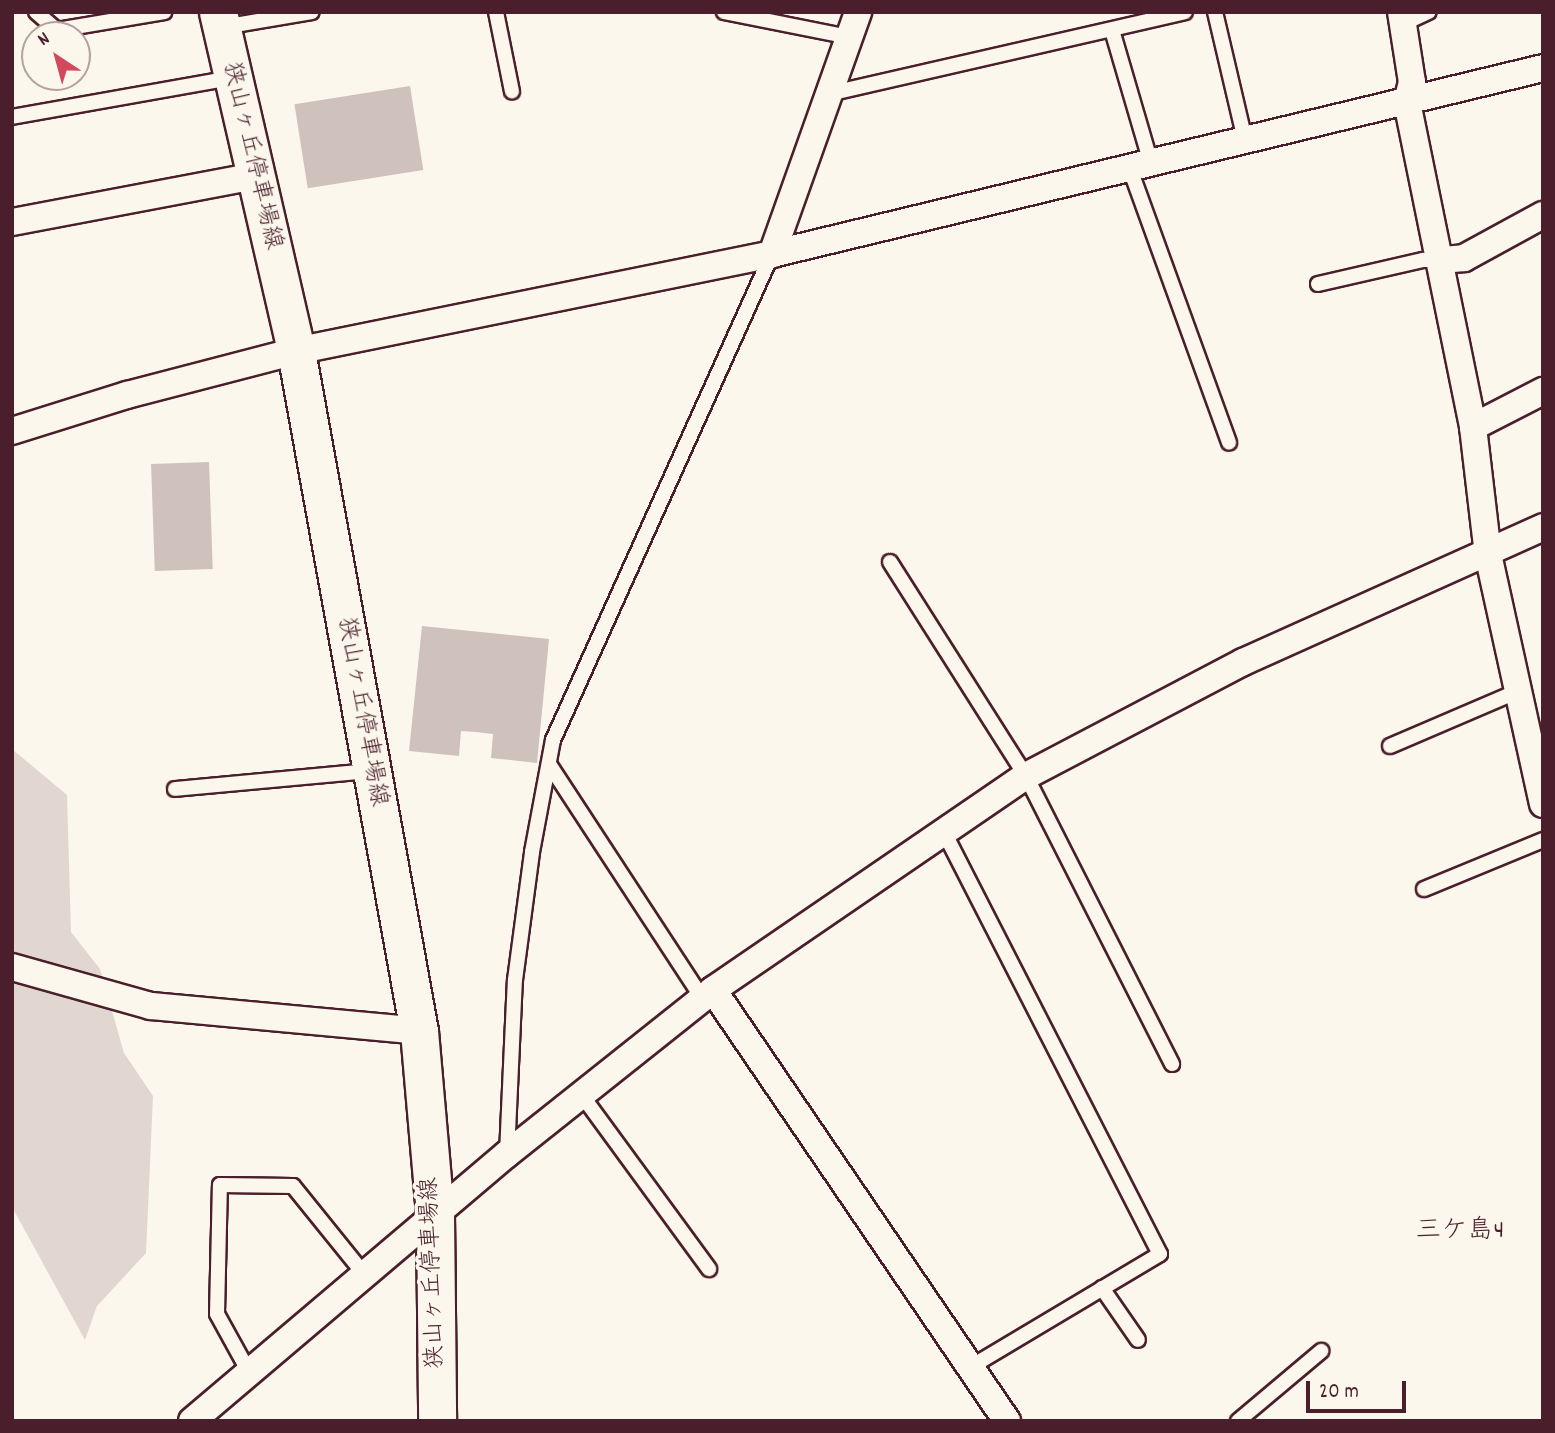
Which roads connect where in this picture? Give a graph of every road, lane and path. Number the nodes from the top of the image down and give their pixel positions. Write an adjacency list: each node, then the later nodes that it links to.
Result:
1 (36, 12): 2 (lane)
2 (165, 12)
3 (312, 12): 11 (lane)
4 (496, 12): 16 (lane)
5 (724, 12): 13 (lane)
6 (858, 12): 13 (street)
7 (1185, 12): 12 (lane)
8 (1215, 12): 20 (lane)
9 (1429, 12): 10 (lane)
10 (1403, 17): 18 (street)
11 (220, 20): 15 (main road, 狭山ヶ丘停車場線)
12 (1112, 30): 17 (lane); 21 (lane)
13 (849, 37): 17 (street)
14 (1543, 68): 18 (street)
15 (233, 78): 19 (lane); 22 (main road, 狭山ヶ丘停車場線)
16 (512, 91)
17 (828, 94): 25 (street)
18 (1407, 102): 20 (street); 26 (street)
19 (12, 117)
20 (1245, 140): 21 (street)
21 (1140, 166): 25 (street); 32 (lane)
22 (256, 176): 24 (street); 28 (main road, 狭山ヶ丘停車場線)
23 (1543, 215): 26 (street)
24 (12, 222)
25 (772, 254): 28 (street); 38 (lane)
26 (1442, 260): 27 (lane); 30 (street)
27 (1318, 284)
28 (296, 351): 31 (street); 39 (main road, 狭山ヶ丘停車場線)
29 (1543, 391): 30 (street)
30 (1473, 427): 34 (street)
31 (12, 431)
32 (1229, 443)
33 (1543, 527): 34 (street)
34 (1488, 554): 36 (street); 40 (street)
35 (890, 562): 40 (lane)
36 (1516, 692): 37 (lane); 42 (street)
37 (1390, 746)
38 (549, 764): 47 (lane); 51 (lane)
39 (372, 771): 41 (lane); 48 (main road, 狭山ヶ丘停車場線)
40 (1026, 776): 43 (street); 49 (lane)
41 (175, 789)
42 (1543, 804)
43 (944, 832): 47 (street); 55 (lane)
44 (1543, 840): 45 (lane)
45 (1424, 889)
46 (12, 967): 48 (street)
47 (708, 994): 50 (street); 58 (street)
48 (419, 1031): 52 (main road, 狭山ヶ丘停車場線)
49 (1172, 1065)
50 (582, 1094): 51 (street); 53 (lane)
51 (507, 1154): 52 (street)
52 (435, 1214): 54 (street); 61 (main road, 狭山ヶ丘停車場線)
53 (709, 1269)
54 (364, 1274): 59 (street); 59 (lane)
55 (1102, 1288): 56 (lane); 58 (lane)
56 (1138, 1340)
57 (1321, 1351): 63 (lane)
58 (969, 1368): 62 (street)
59 (249, 1372): 60 (street)
60 (192, 1421)
61 (437, 1421)
62 (1006, 1421)
63 (1238, 1421)

